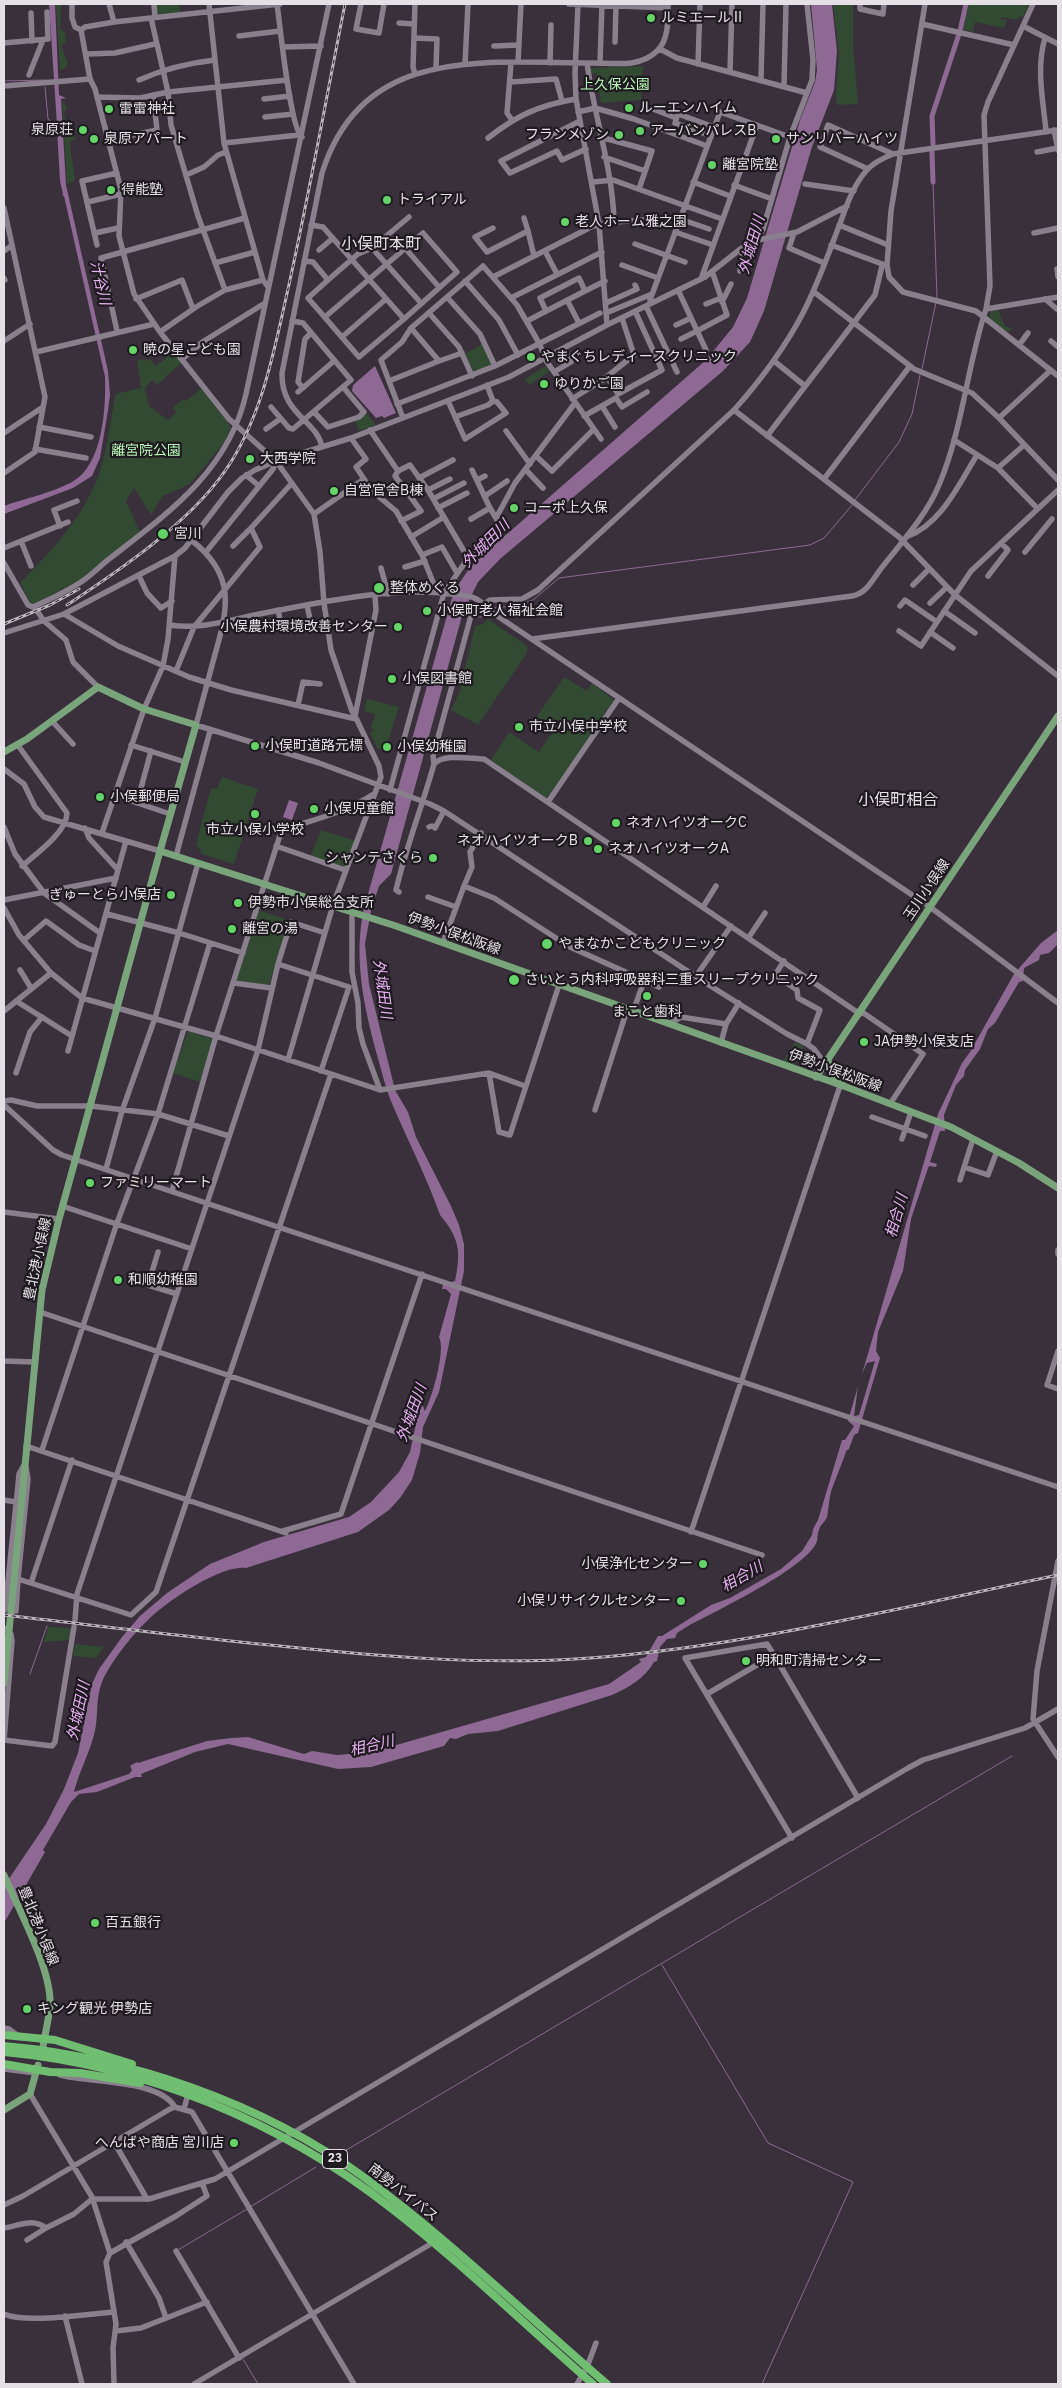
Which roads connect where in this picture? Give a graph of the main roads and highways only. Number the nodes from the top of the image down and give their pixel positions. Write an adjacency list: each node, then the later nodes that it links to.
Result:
1 (1058, 716): 4 (main road, 玉川小俣線)
2 (4, 752): 3 (main road)
3 (160, 851): 5 (main road, 伊勢小俣松阪線); 8 (main road, 豊北港小俣線)
4 (827, 1061): 5 (main road, 玉川小俣線); 6 (main road)
5 (816, 1077): 6 (main road, 伊勢小俣松阪線)
6 (849, 1088): 7 (main road, 伊勢小俣松阪線)
7 (1058, 1188)
8 (6, 1681)
9 (4, 1875): 11 (main road, 豊北港小俣線)
10 (4, 2035): 11 (highway)
11 (44, 2038): 13 (main road, 豊北港小俣線); 17 (highway)
12 (4, 2046): 17 (highway, 南勢バイパス / 23)
13 (43, 2047)
14 (4, 2052): 17 (highway, 南勢バイパス / 23)
15 (4, 2064): 16 (highway)
16 (37, 2070): 17 (highway); 18 (main road)
17 (189, 2091): 19 (highway, 南勢バイパス / 23); 20 (highway, 南勢バイパス / 23)
18 (4, 2110)
19 (594, 2384)
20 (606, 2384)

